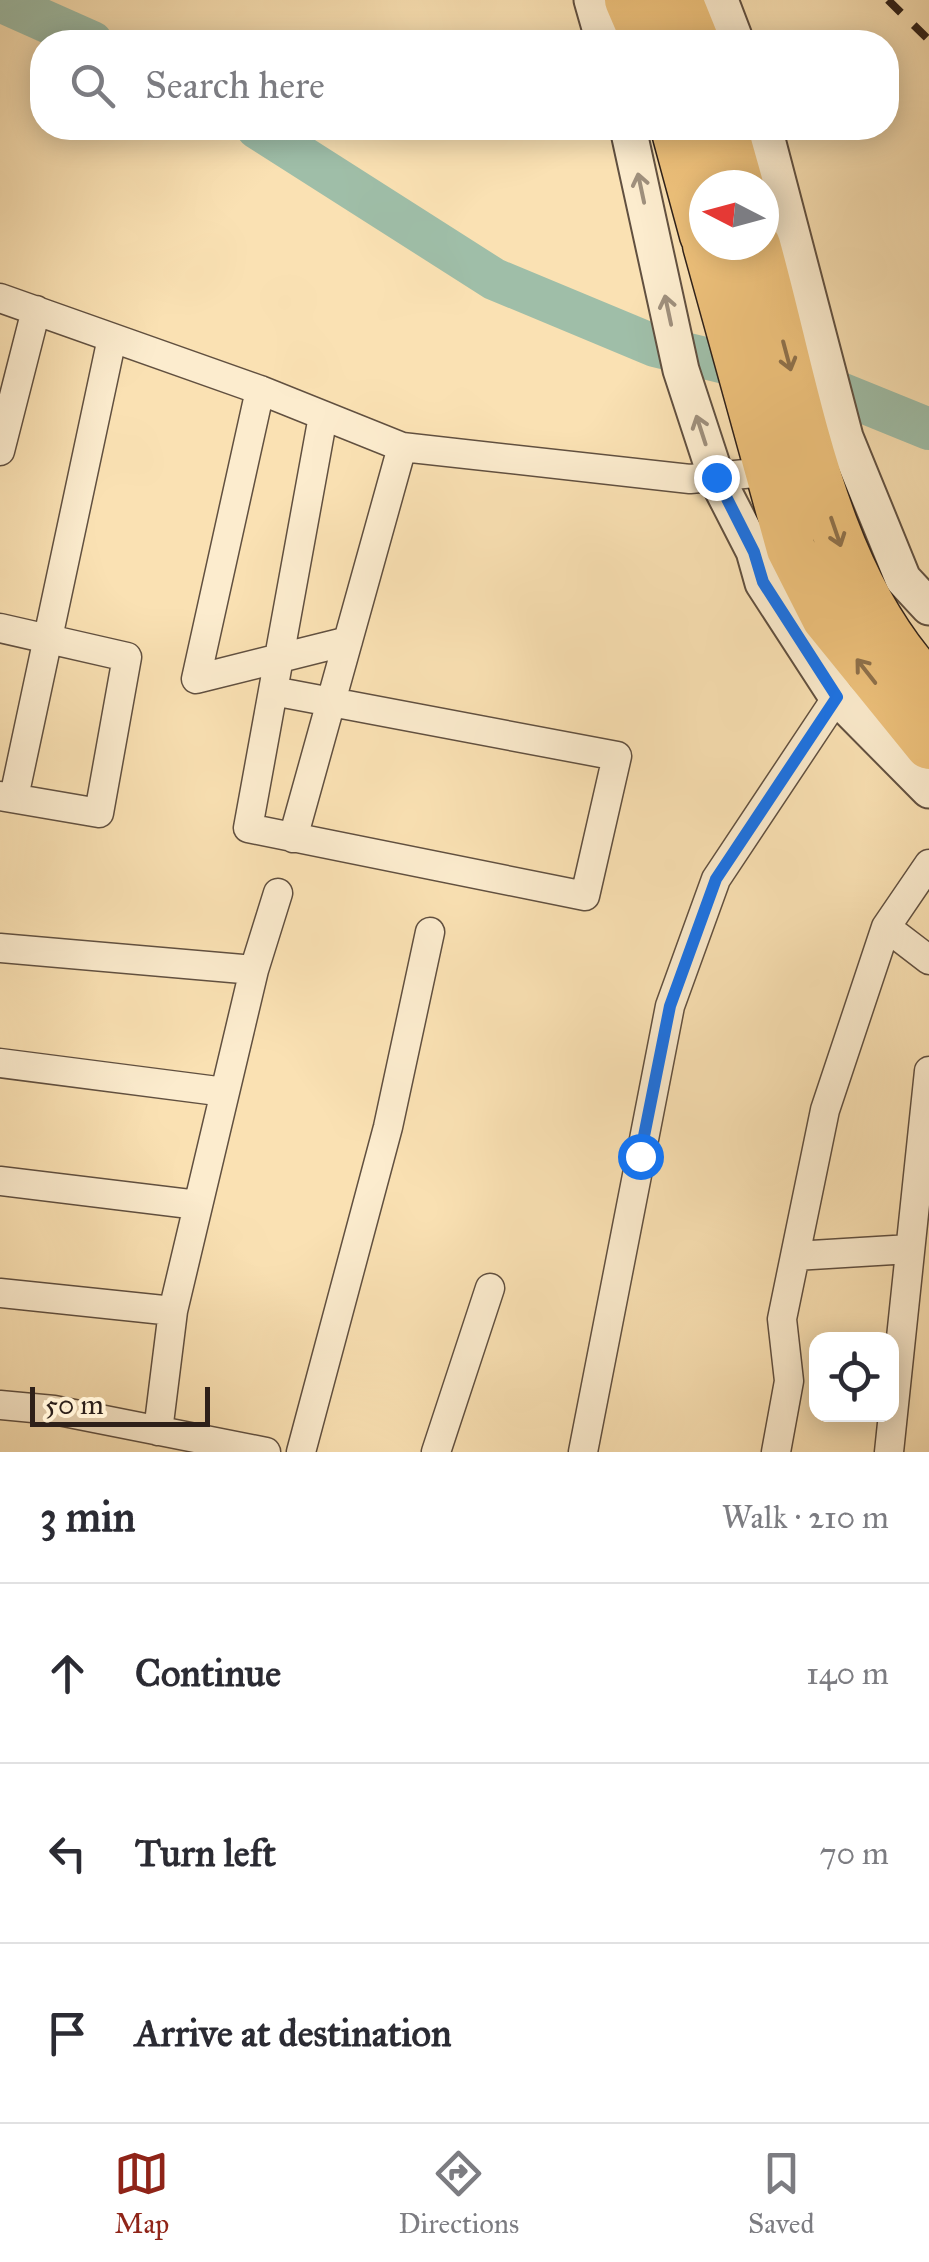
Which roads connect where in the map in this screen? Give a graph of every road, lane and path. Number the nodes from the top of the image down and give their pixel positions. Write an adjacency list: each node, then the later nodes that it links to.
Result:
1 (592, 0): 5 (street)
2 (629, 0): 6 (highway)
3 (678, 0): 7 (highway)
4 (720, 0): 8 (street)
5 (601, 30)
6 (643, 30)
7 (689, 30)
8 (731, 30)
9 (631, 140): 26 (street, one-way to 9)
10 (678, 140): 14 (highway)
11 (726, 140): 13 (highway)
12 (765, 140): 16 (street)
13 (735, 170)
14 (689, 179)
15 (711, 260): 25 (highway)
16 (776, 267): 22 (highway, one-way to 22)
17 (0, 298): 18 (street)
18 (36, 310): 19 (street); 24 (street)
19 (112, 338): 20 (street); 29 (street)
20 (260, 390): 21 (street); 31 (street)
21 (323, 416): 23 (street); 31 (street)
22 (827, 438): 27 (street); 32 (highway, one-way to 32)
23 (402, 447): 26 (street); 30 (street)
24 (0, 451)
25 (762, 452): 26 (street); 36 (highway, one-way to 25)
26 (716, 477): 34 (street)
27 (929, 607)
28 (0, 628): 29 (street)
29 (48, 640): 38 (street); 38 (street)
30 (348, 641): 31 (street); 35 (street)
31 (279, 658): 33 (street)
32 (929, 686)
33 (273, 691): 35 (street); 39 (street)
34 (837, 697): 37 (street); 62 (street)
35 (331, 699): 39 (street); 39 (street)
36 (929, 746)
37 (929, 790)
38 (7, 796)
39 (293, 838)
40 (929, 864): 42 (street)
41 (278, 893): 46 (street)
42 (886, 928): 45 (street); 53 (street)
43 (430, 932): 60 (street)
44 (0, 948): 46 (street)
45 (929, 960)
46 (254, 970): 49 (street)
47 (0, 1063): 49 (street)
48 (929, 1071): 52 (street)
49 (225, 1092): 51 (street)
50 (0, 1181): 51 (street)
51 (198, 1205): 56 (street)
52 (910, 1248): 53 (street); 64 (street)
53 (795, 1256): 63 (street)
54 (490, 1288): 61 (street)
55 (0, 1293): 56 (street)
56 (173, 1311): 58 (street)
57 (0, 1405): 58 (street)
58 (158, 1431): 59 (street)
59 (266, 1452)
60 (302, 1452)
61 (436, 1452)
62 (583, 1452)
63 (776, 1452)
64 (888, 1452)

